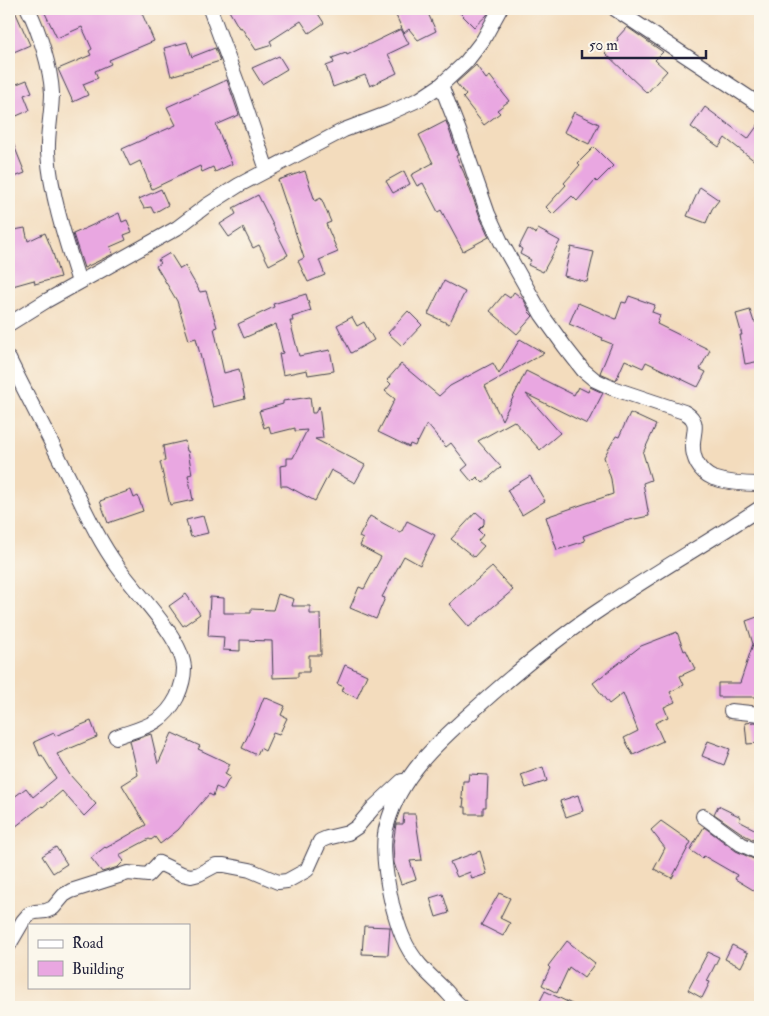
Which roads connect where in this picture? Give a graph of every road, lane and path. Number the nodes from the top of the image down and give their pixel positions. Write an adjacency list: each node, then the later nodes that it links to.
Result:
1 (28, 9): 8 (street)
2 (210, 9): 7 (street)
3 (500, 9): 5 (street)
4 (615, 9): 6 (street)
5 (441, 85): 7 (street); 11 (street)
6 (760, 105)
7 (267, 170): 8 (street)
8 (79, 282): 9 (street)
9 (9, 324)
10 (9, 359): 15 (street)
11 (760, 484)
12 (760, 508): 16 (street)
13 (731, 711): 14 (street)
14 (760, 714)
15 (116, 737)
16 (412, 772): 19 (street); 20 (street)
17 (703, 816): 18 (street)
18 (760, 853)
19 (9, 945)
20 (462, 1007)

